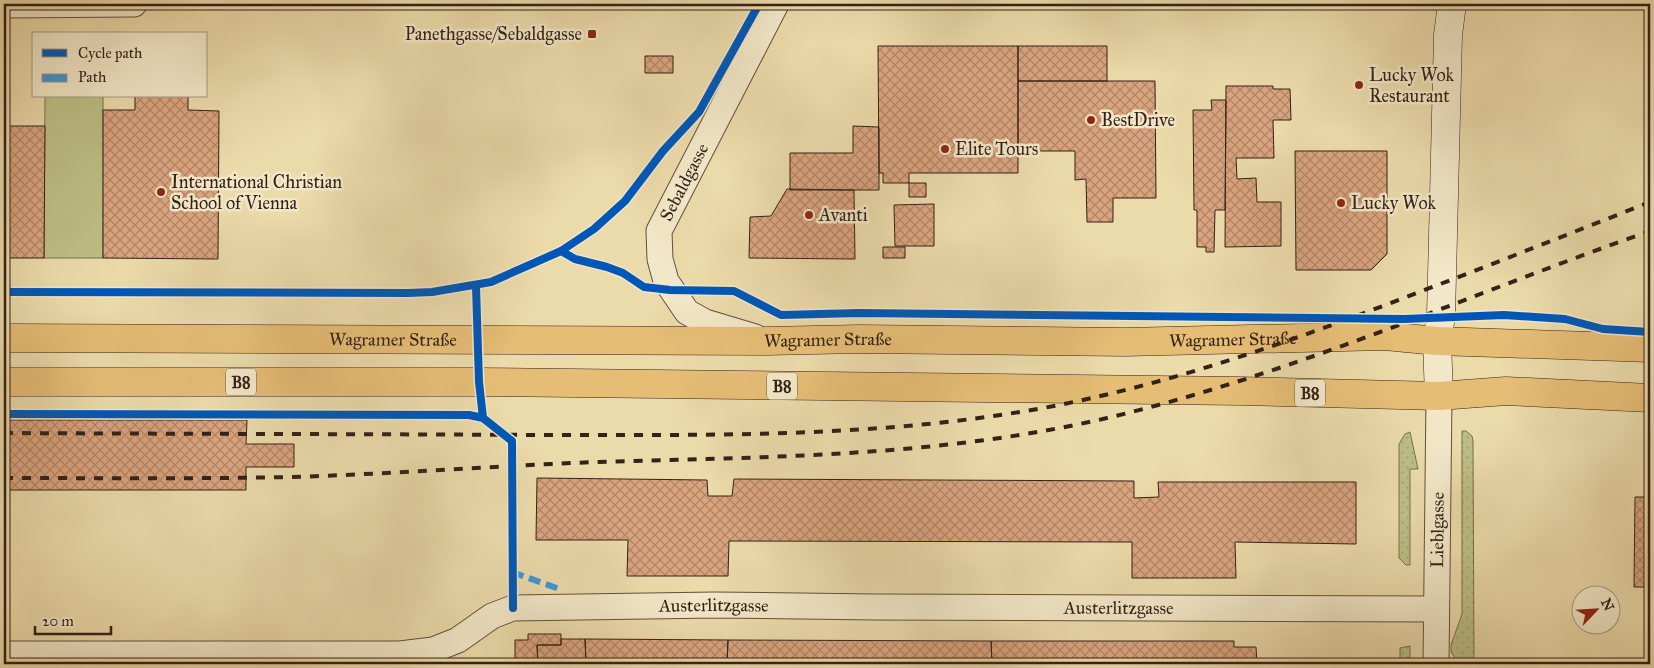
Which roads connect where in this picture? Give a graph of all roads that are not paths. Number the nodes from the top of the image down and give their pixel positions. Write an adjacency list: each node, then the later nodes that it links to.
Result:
1 (134, 4): 4 (street)
2 (776, 4): 6 (street, Sebaldgasse)
3 (1452, 4): 7 (street)
4 (4, 5)
5 (4, 338): 6 (main road, Wagramer Straße)
6 (767, 341): 7 (main road, Wagramer Straße)
7 (1437, 341): 8 (main road, Wagramer Straße); 10 (street)
8 (1650, 348)
9 (4, 382): 10 (main road, B8)
10 (1439, 396): 11 (main road, B8); 12 (street, Lieblgasse)
11 (1650, 398)
12 (1435, 609): 13 (street, Austerlitzgasse); 14 (street, Lieblgasse)
13 (4, 654)
14 (1436, 664)

